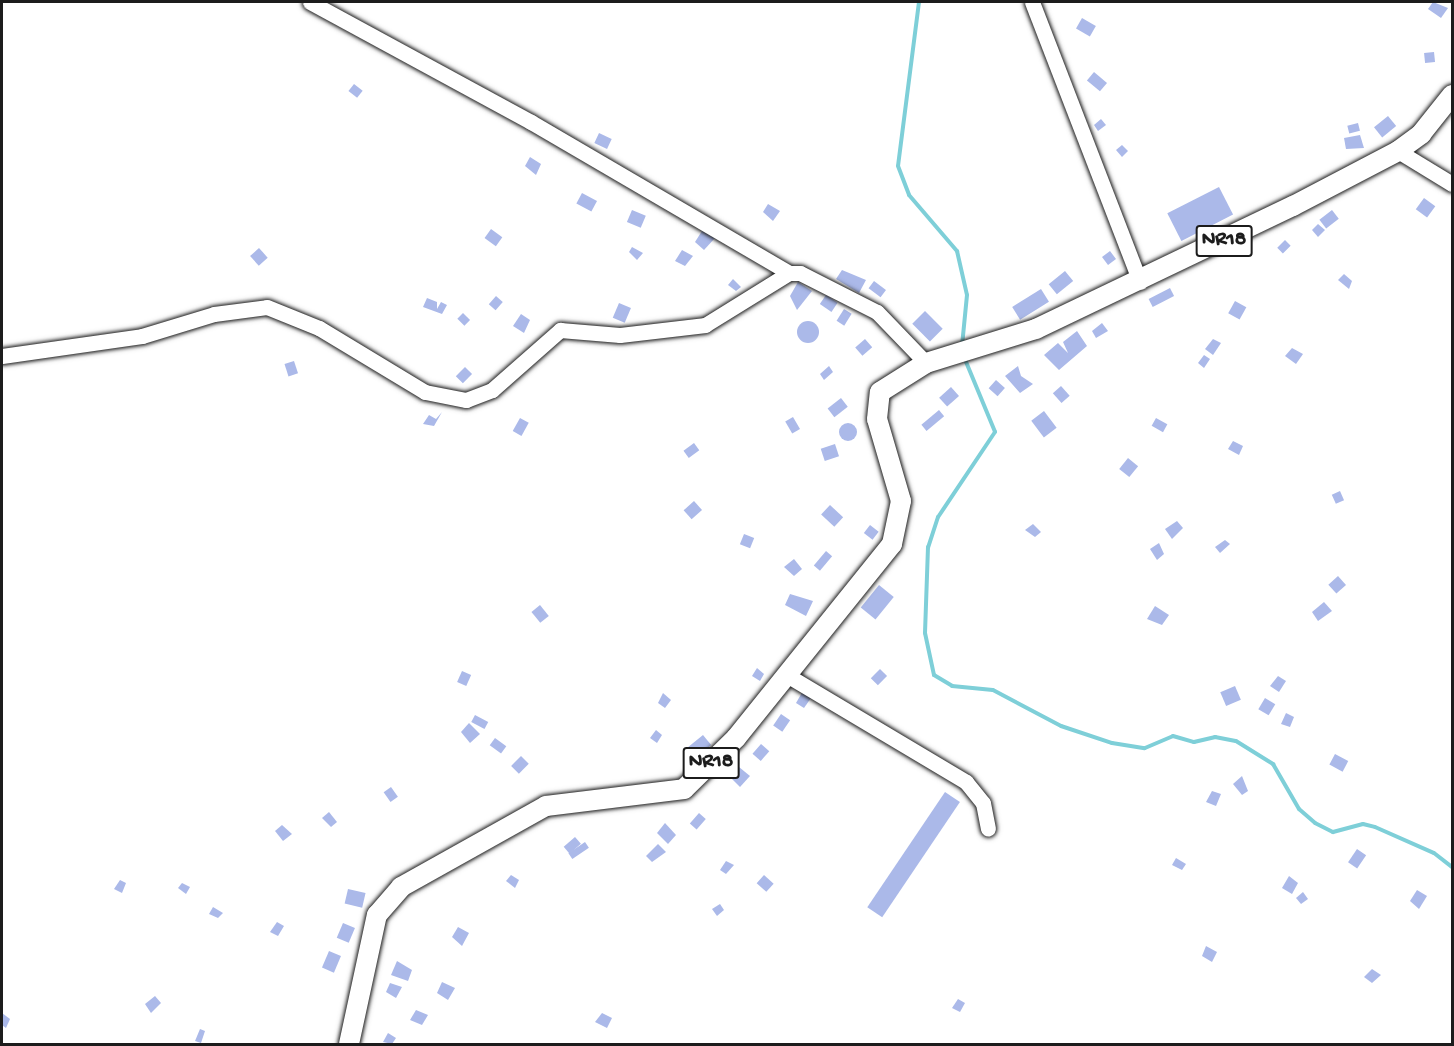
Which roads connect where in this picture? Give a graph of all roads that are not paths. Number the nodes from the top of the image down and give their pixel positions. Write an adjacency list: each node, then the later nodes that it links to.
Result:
1 (310, 2): 6 (street)
2 (1032, 2): 7 (street)
3 (1452, 95): 4 (main road, NR18)
4 (1398, 151): 5 (street); 7 (main road, NR18)
5 (1452, 184)
6 (789, 273): 8 (street); 9 (street)
7 (1140, 282): 9 (main road, NR18)
8 (2, 356)
9 (933, 361): 10 (main road, NR18)
10 (785, 675): 11 (street); 12 (main road, NR18)
11 (988, 829)
12 (349, 1044)

